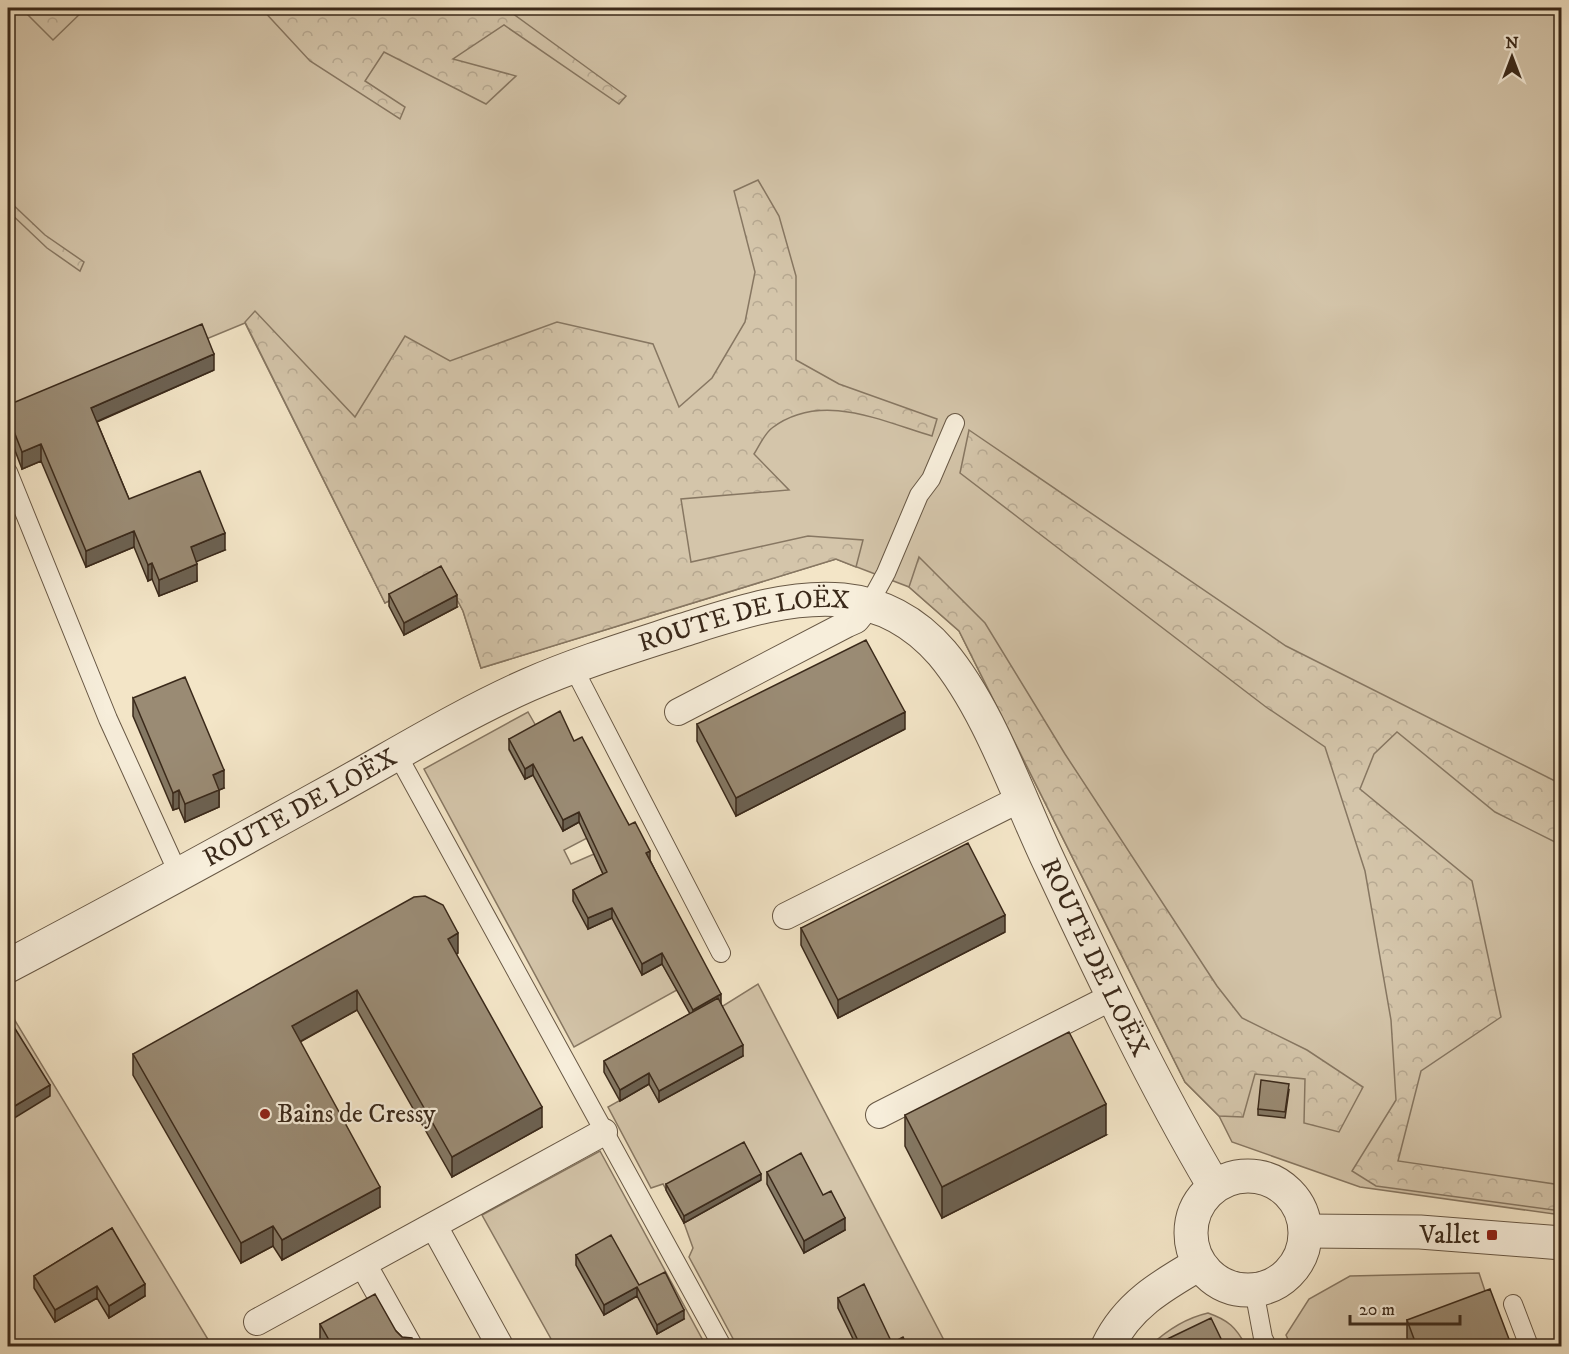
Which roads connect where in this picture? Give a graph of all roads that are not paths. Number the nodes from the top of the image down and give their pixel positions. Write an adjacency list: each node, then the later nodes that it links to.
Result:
1 (955, 423): 3 (lane)
2 (8, 472): 8 (lane)
3 (869, 604): 4 (street, ROUTE DE LOËX); 5 (street); 7 (street, ROUTE DE LOËX)
4 (573, 667): 6 (street, ROUTE DE LOËX); 10 (lane)
5 (678, 712)
6 (397, 754): 8 (street, ROUTE DE LOËX); 14 (lane)
7 (1020, 799): 9 (street); 12 (street, ROUTE DE LOËX)
8 (179, 875): 11 (street, ROUTE DE LOËX)
9 (786, 916)
10 (721, 953)
11 (8, 966)
12 (1114, 996): 13 (street); 15 (street, ROUTE DE LOËX)
13 (879, 1115)
14 (604, 1132): 16 (street); 26 (lane)
15 (1214, 1186): 17 (street); 20 (street)
16 (434, 1226): 19 (street); 25 (street)
17 (1306, 1231): 18 (street); 21 (street)
18 (1562, 1243)
19 (363, 1264): 23 (street); 24 (street)
20 (1199, 1264): 21 (street); 27 (street)
21 (1254, 1290): 28 (lane)
22 (1513, 1304): 29 (lane)
23 (257, 1322)
24 (410, 1347)
25 (500, 1347)
26 (722, 1347)
27 (1108, 1347)
28 (1267, 1347)
29 (1529, 1347)

